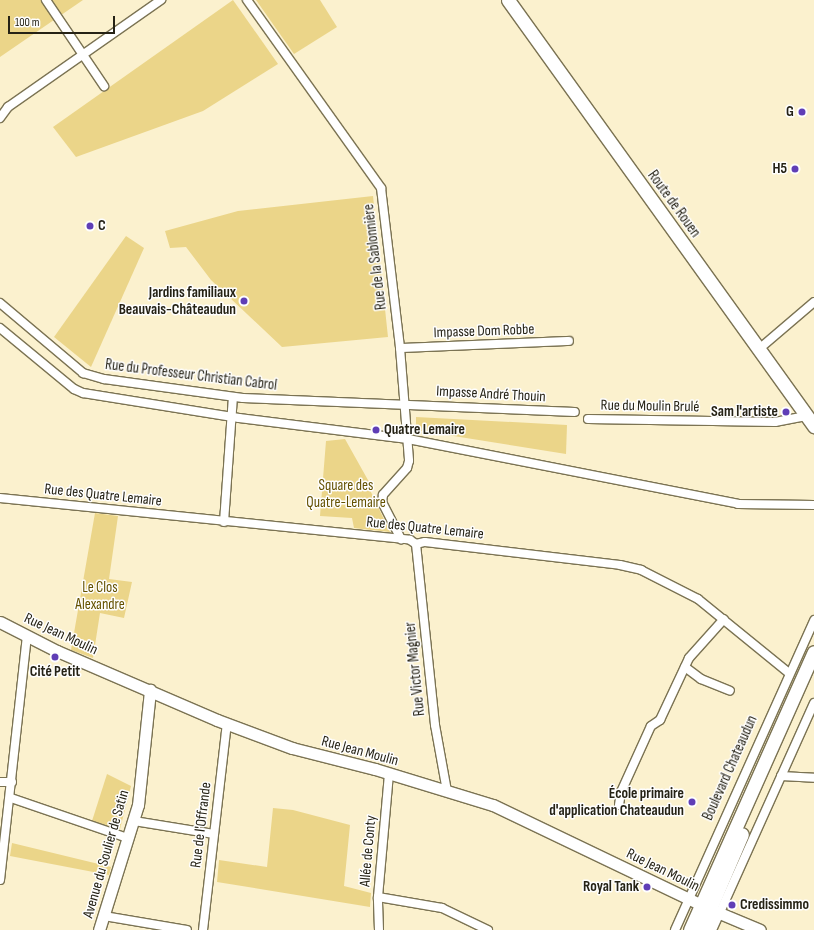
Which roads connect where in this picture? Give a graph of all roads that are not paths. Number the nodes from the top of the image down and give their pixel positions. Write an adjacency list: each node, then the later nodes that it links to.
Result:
1 (46, 0): 5 (street)
2 (161, 0): 5 (street)
3 (247, 0): 12 (street, Rue de la Sablonnière)
4 (508, 0): 13 (main road, Route de Rouen)
5 (84, 54): 6 (street); 7 (street)
6 (104, 86)
7 (0, 118)
8 (814, 302): 13 (street)
9 (0, 303): 14 (street, Rue du Professeur Christian Cabrol)
10 (0, 328): 17 (street)
11 (569, 341): 12 (street, Impasse Dom Robbe)
12 (400, 348): 15 (street, Rue de la Sablonnière)
13 (759, 349): 19 (main road, Route de Rouen)
14 (233, 397): 15 (street, Rue du Professeur Christian Cabrol); 17 (street)
15 (405, 404): 16 (street, Impasse André Thouin); 20 (street, Rue de la Sablonnière)
16 (575, 412)
17 (232, 416): 20 (street); 23 (street)
18 (588, 419): 19 (street, Rue du Moulin Brulé)
19 (811, 421)
20 (408, 439): 22 (street); 24 (street, Rue de la Sablonnière)
21 (0, 498): 23 (street, Rue des Quatre Lemaire)
22 (814, 505)
23 (224, 522): 24 (street, Rue des Quatre Lemaire)
24 (401, 539): 25 (street, Rue des Quatre Lemaire)
25 (416, 544): 26 (street, Rue des Quatre Lemaire); 43 (street, Rue Victor Magnier)
26 (724, 619): 31 (street); 33 (street, Rue des Quatre Lemaire)
27 (814, 620): 33 (street, Boulevard Chateaudun)
28 (0, 622): 29 (main road, Rue Jean Moulin)
29 (27, 637): 34 (main road, Rue Jean Moulin); 42 (street)
30 (814, 652): 51 (main road, Boulevard Chateaudun)
31 (685, 666): 35 (street); 45 (street)
32 (814, 668): 51 (main road, Boulevard Chateaudun)
33 (789, 673): 51 (street, Boulevard Chateaudun)
34 (150, 690): 37 (main road, Rue Jean Moulin); 46 (main road, Avenue du Soulier de Satin)
35 (730, 692)
36 (813, 707): 39 (street, Boulevard Chateaudun)
37 (227, 724): 38 (main road, Rue Jean Moulin); 47 (street, Rue de l'Offrande)
38 (390, 774): 43 (main road, Rue Jean Moulin); 50 (street, Allée de Conty)
39 (781, 776): 40 (street); 51 (street, Boulevard Chateaudun)
40 (814, 778)
41 (0, 782): 42 (street)
42 (12, 782): 44 (street)
43 (447, 791): 51 (main road, Rue Jean Moulin)
44 (11, 798): 48 (street); 49 (street)
45 (619, 805)
46 (134, 821): 47 (street); 48 (main road, Avenue du Soulier de Satin)
47 (214, 834): 55 (street, Rue de l'Offrande)
48 (128, 838): 52 (main road, Avenue du Soulier de Satin)
49 (0, 880)
50 (378, 897): 56 (street, Allée de Conty); 57 (street)
51 (705, 907): 58 (street, Boulevard Chateaudun); 59 (main road, Boulevard Chateaudun); 60 (main road, Boulevard Chateaudun); 61 (street, Boulevard Chateaudun); 62 (main road, Rue Jean Moulin)
52 (104, 916): 53 (main road, Avenue du Soulier de Satin); 54 (street)
53 (99, 930)
54 (187, 930)
55 (203, 930)
56 (379, 930)
57 (488, 930)
58 (675, 930)
59 (690, 930)
60 (701, 930)
61 (712, 930)
62 (760, 930)

